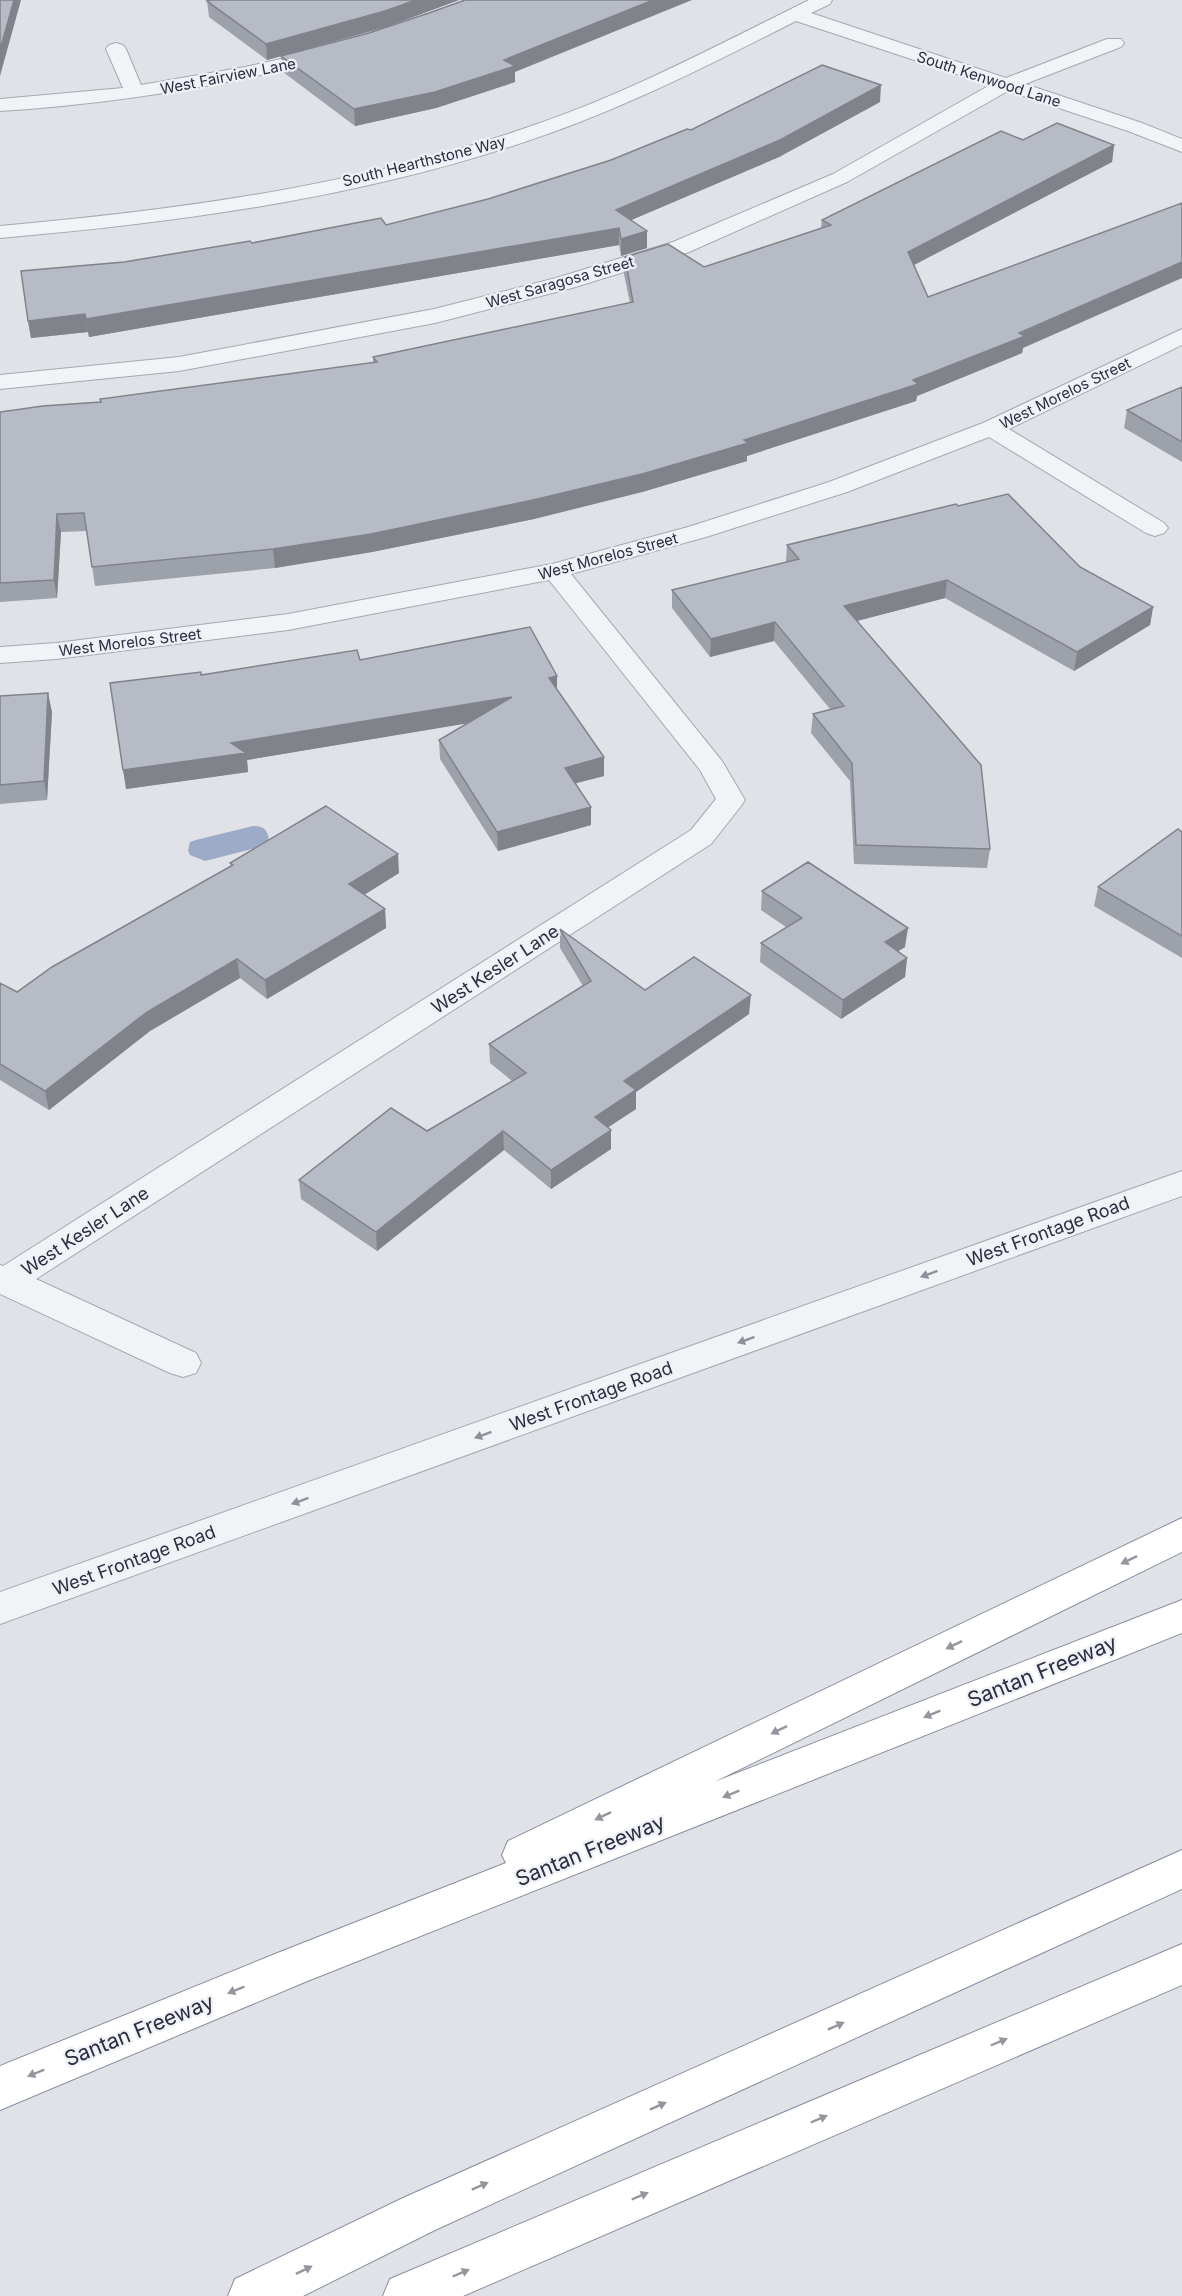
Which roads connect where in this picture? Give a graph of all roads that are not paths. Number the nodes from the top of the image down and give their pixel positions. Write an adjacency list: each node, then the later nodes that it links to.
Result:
1 (823, 0): 2 (street, South Hearthstone Way)
2 (795, 14): 6 (street, South Kenwood Lane); 10 (street, South Hearthstone Way)
3 (1114, 43): 6 (street, West Saragosa Street)
4 (116, 49): 7 (street)
5 (338, 52): 7 (street, West Fairview Lane)
6 (1005, 85): 9 (street, South Kenwood Lane); 12 (street, West Saragosa Street)
7 (135, 93): 8 (street, West Fairview Lane)
8 (0, 105)
9 (1182, 146)
10 (0, 232)
11 (1182, 336): 13 (street, West Morelos Street)
12 (0, 382)
13 (991, 428): 14 (street); 15 (street, West Morelos Street)
14 (1155, 528)
15 (555, 571): 16 (street, West Morelos Street); 18 (street, West Kesler Lane)
16 (0, 655)
17 (1182, 1183): 21 (street, West Frontage Road, one-way to 21)
18 (2, 1280): 19 (street)
19 (183, 1363)
20 (1182, 1534): 25 (highway, one-way to 25)
21 (0, 1608)
22 (1182, 1616): 25 (highway, Santan Freeway, one-way to 25)
23 (1182, 1869): 27 (highway, one-way to 23)
24 (1182, 1964): 28 (highway, one-way to 24)
25 (290, 1968): 26 (highway, Santan Freeway, one-way to 26)
26 (0, 2088)
27 (252, 2296)
28 (407, 2296)

